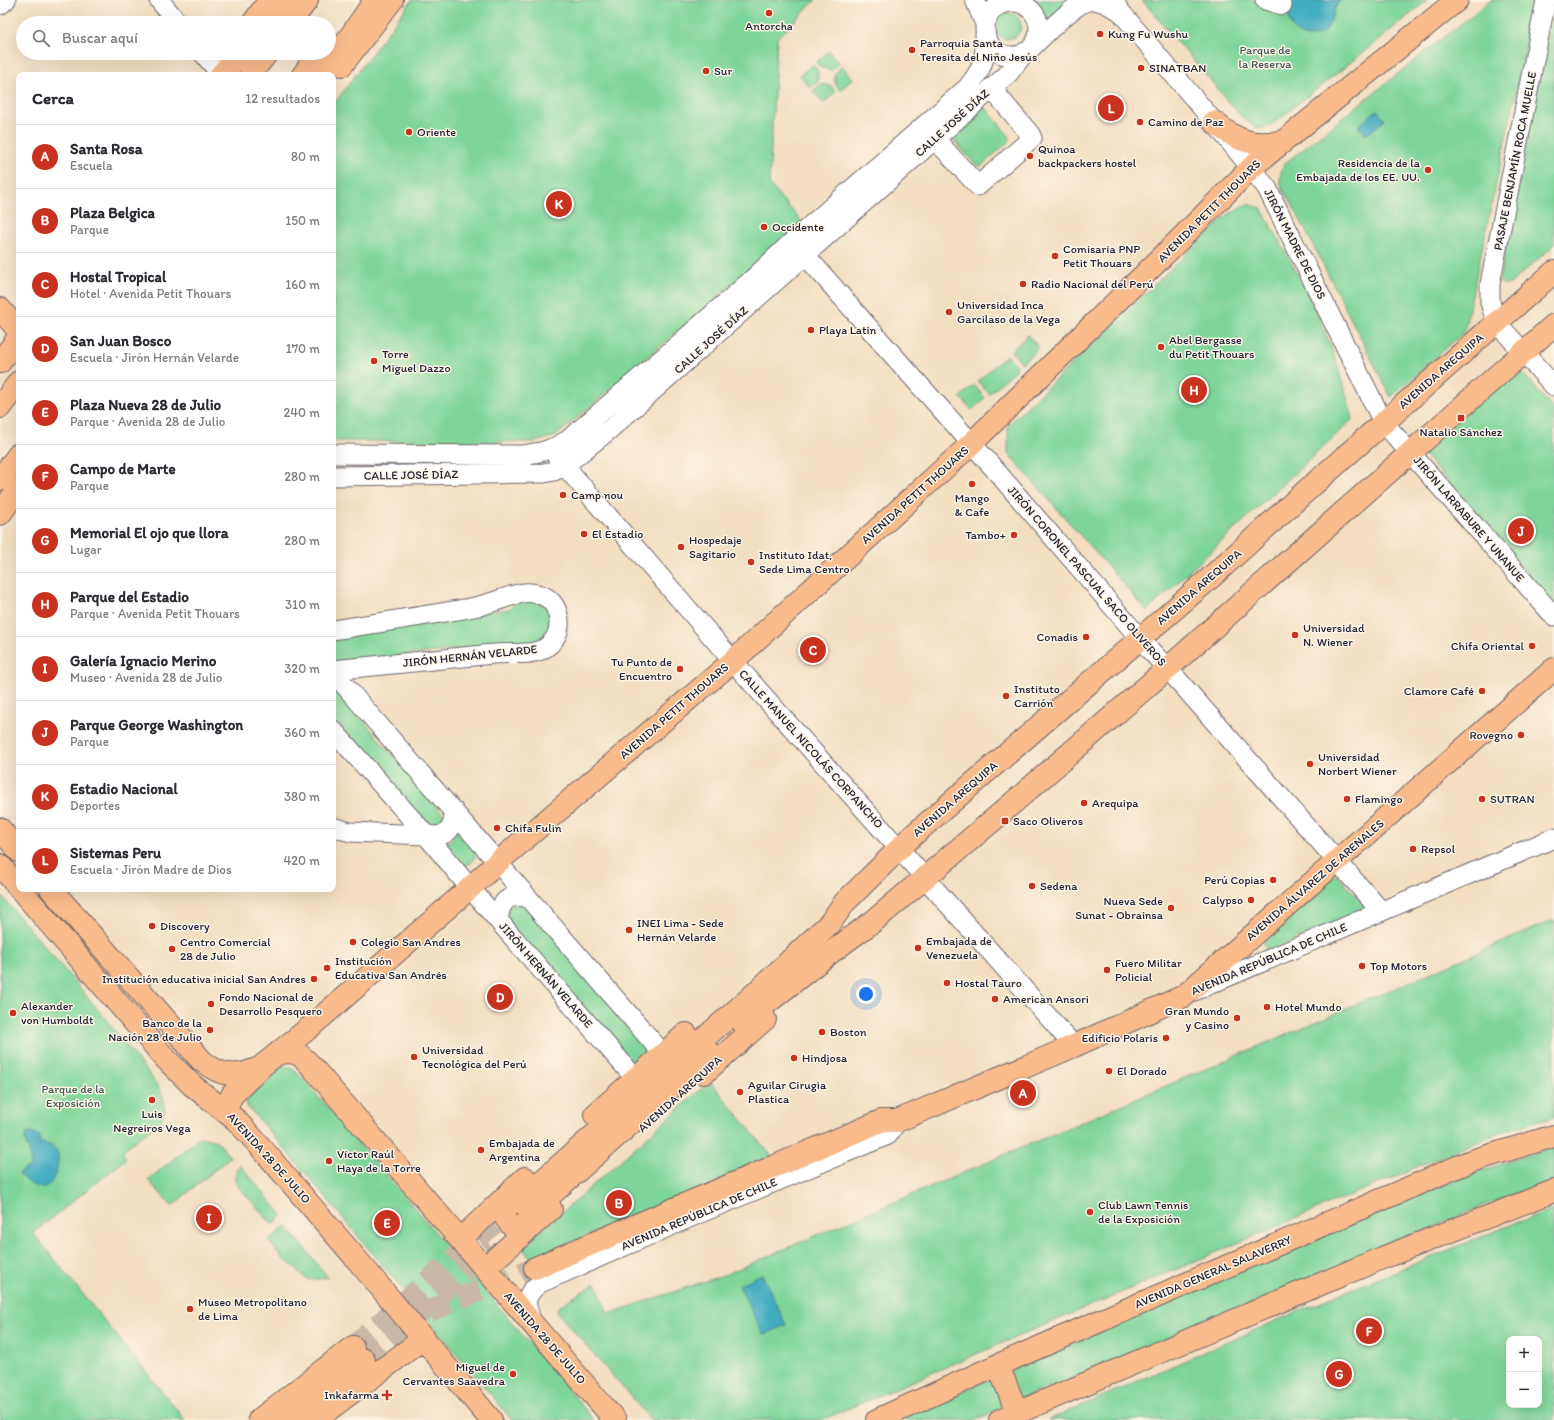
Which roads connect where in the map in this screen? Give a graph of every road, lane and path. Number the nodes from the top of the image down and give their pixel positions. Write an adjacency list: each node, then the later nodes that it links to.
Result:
1 (6, 0): 13 (street)
2 (159, 0): 15 (street)
3 (270, 0): 16 (main road)
4 (283, 0): 17 (main road)
5 (307, 0): 18 (main road)
6 (359, 0): 20 (main road)
7 (375, 0): 22 (main road)
8 (392, 0): 35 (main road)
9 (974, 0): 19 (street)
10 (1458, 0): 39 (main road, AVENIDA PETIT THOUARS)
11 (1546, 0): 44 (street, PASAJE BENJAMÍN ROCA MUELLE)
12 (1008, 1): 19 (street); 21 (street)
13 (0, 5)
14 (1116, 5): 21 (street, JIRÓN MADRE DE DIOS); 37 (street, JIRÓN MADRE DE DIOS)
15 (172, 16)
16 (258, 16)
17 (271, 16)
18 (295, 16)
19 (985, 29): 21 (street); 38 (street, CALLE JOSÉ DÍAZ)
20 (336, 31)
21 (1028, 50): 36 (street, CALLE JOSÉ DÍAZ)
22 (336, 56)
23 (208, 60): 29 (street)
24 (227, 60): 30 (main road)
25 (233, 60): 31 (main road)
26 (262, 60): 32 (main road)
27 (314, 60): 33 (main road)
28 (333, 60): 34 (main road)
29 (217, 72)
30 (219, 72)
31 (220, 72)
32 (252, 72)
33 (304, 72)
34 (323, 72)
35 (336, 73)
36 (991, 88): 38 (street, CALLE JOSÉ DÍAZ); 38 (street)
37 (1214, 122): 39 (main road); 40 (street, JIRÓN MADRE DE DIOS)
38 (924, 141): 41 (street, CALLE JOSÉ DÍAZ)
39 (1284, 141): 40 (main road, AVENIDA PETIT THOUARS)
40 (1252, 167): 52 (street, JIRÓN MADRE DE DIOS); 53 (main road, AVENIDA PETIT THOUARS)
41 (799, 248): 53 (street, JIRÓN CORONEL PASCUAL SACO OLIVEROS); 54 (street, CALLE JOSÉ DÍAZ); 58 (street, CALLE JOSÉ DÍAZ)
42 (1554, 272): 44 (main road, AVENIDA AREQUIPA)
43 (0, 309): 46 (main road)
44 (1496, 322): 48 (street); 52 (main road, AVENIDA AREQUIPA)
45 (1554, 325): 48 (main road, AVENIDA AREQUIPA)
46 (16, 328)
47 (16, 345): 49 (main road)
48 (1523, 352): 50 (street); 55 (main road, AVENIDA AREQUIPA)
49 (9, 365): 51 (main road)
50 (1554, 386)
51 (0, 407)
52 (1383, 422): 55 (street, JIRÓN LARRABURE Y UNANUE); 65 (main road, AVENIDA AREQUIPA)
53 (971, 444): 65 (street, JIRÓN CORONEL PASCUAL SACO OLIVEROS); 66 (main road, AVENIDA PETIT THOUARS)
54 (551, 450): 56 (street, CALLE JOSÉ DÍAZ); 58 (street, CALLE MANUEL NICOLÁS CORPANCHO)
55 (1410, 453): 63 (street, JIRÓN LARRABURE Y UNANUE); 67 (main road, AVENIDA AREQUIPA)
56 (336, 454)
57 (16, 458): 60 (main road)
58 (564, 466): 59 (street, CALLE JOSÉ DÍAZ); 66 (street, CALLE MANUEL NICOLÁS CORPANCHO)
59 (336, 476)
60 (0, 479)
61 (16, 492): 62 (main road)
62 (0, 514)
63 (1554, 616)
64 (336, 630): 69 (street, JIRÓN HERNÁN VELARDE)
65 (1140, 639): 67 (street, JIRÓN CORONEL PASCUAL SACO OLIVEROS); 77 (main road, AVENIDA AREQUIPA)
66 (733, 661): 77 (street, CALLE MANUEL NICOLÁS CORPANCHO); 80 (main road, AVENIDA PETIT THOUARS)
67 (1167, 669): 79 (street, JIRÓN CORONEL PASCUAL SACO OLIVEROS); 82 (main road, AVENIDA AREQUIPA)
68 (1554, 669): 79 (main road, AVENIDA ÁLVAREZ DE ARENALES)
69 (336, 671)
70 (336, 674): 72 (street, JIRÓN HERNÁN VELARDE)
71 (336, 733): 75 (street, JIRÓN HERNÁN VELARDE)
72 (454, 812): 75 (street); 80 (street, JIRÓN HERNÁN VELARDE)
73 (336, 828): 75 (street)
74 (0, 830): 78 (main road)
75 (426, 835): 84 (street, JIRÓN HERNÁN VELARDE)
76 (1554, 838): 89 (street, AVENIDA REPÚBLICA DE CHILE)
77 (899, 848): 82 (street, CALLE MANUEL NICOLÁS CORPANCHO); 88 (main road, AVENIDA AREQUIPA)
78 (16, 849)
79 (1337, 860): 89 (street, JIRÓN CORONEL PASCUAL SACO OLIVEROS); 91 (main road, AVENIDA ÁLVAREZ DE ARENALES)
80 (498, 862): 84 (main road, AVENIDA PETIT THOUARS); 87 (street, JIRÓN HERNÁN VELARDE)
81 (0, 866): 83 (main road, AVENIDA 28 DE JULIO)
82 (925, 878): 92 (street, CALLE MANUEL NICOLÁS CORPANCHO); 101 (main road, AVENIDA AREQUIPA)
83 (16, 884)
84 (470, 888): 90 (street, JIRÓN HERNÁN VELARDE); 93 (main road, AVENIDA PETIT THOUARS)
85 (23, 892): 97 (main road, AVENIDA 28 DE JULIO)
86 (59, 892): 95 (main road)
87 (527, 896): 90 (street); 94 (street, JIRÓN HERNÁN VELARDE)
88 (845, 902): 94 (main road, AVENIDA AREQUIPA); 101 (main road, AVENIDA AREQUIPA)
89 (1381, 911): 91 (street, AVENIDA REPÚBLICA DE CHILE)
90 (498, 920): 96 (street, JIRÓN HERNÁN VELARDE)
91 (1184, 996): 92 (main road, AVENIDA REPÚBLICA DE CHILE)
92 (1074, 1046): 98 (main road, AVENIDA REPÚBLICA DE CHILE)
93 (280, 1053): 95 (main road, AVENIDA PETIT THOUARS); 102 (main road, AVENIDA 28 DE JULIO)
94 (663, 1054): 96 (main road, AVENIDA AREQUIPA)
95 (262, 1066): 97 (main road, AVENIDA PETIT THOUARS)
96 (634, 1078): 101 (main road, AVENIDA AREQUIPA)
97 (225, 1111): 106 (main road, AVENIDA 28 DE JULIO)
98 (897, 1121): 104 (main road, AVENIDA REPÚBLICA DE CHILE); 105 (street, AVENIDA REPÚBLICA DE CHILE)
99 (1554, 1136): 107 (main road, AVENIDA GENERAL SALAVERRY)
100 (1554, 1191): 108 (main road)
101 (525, 1207): 102 (main road, AVENIDA AREQUIPA); 103 (main road, AVENIDA AREQUIPA)
102 (461, 1239): 103 (main road, AVENIDA 28 DE JULIO)
103 (485, 1268): 105 (main road, AVENIDA 28 DE JULIO)
104 (535, 1268)
105 (534, 1325): 113 (main road, AVENIDA 28 DE JULIO)
106 (424, 1338): 111 (main road); 112 (main road, AVENIDA 28 DE JULIO)
107 (998, 1365): 108 (main road); 114 (main road, AVENIDA GENERAL SALAVERRY)
108 (1008, 1416)
109 (259, 1420): 110 (main road)
110 (287, 1420)
111 (315, 1420)
112 (491, 1420)
113 (615, 1420)
114 (877, 1420)

